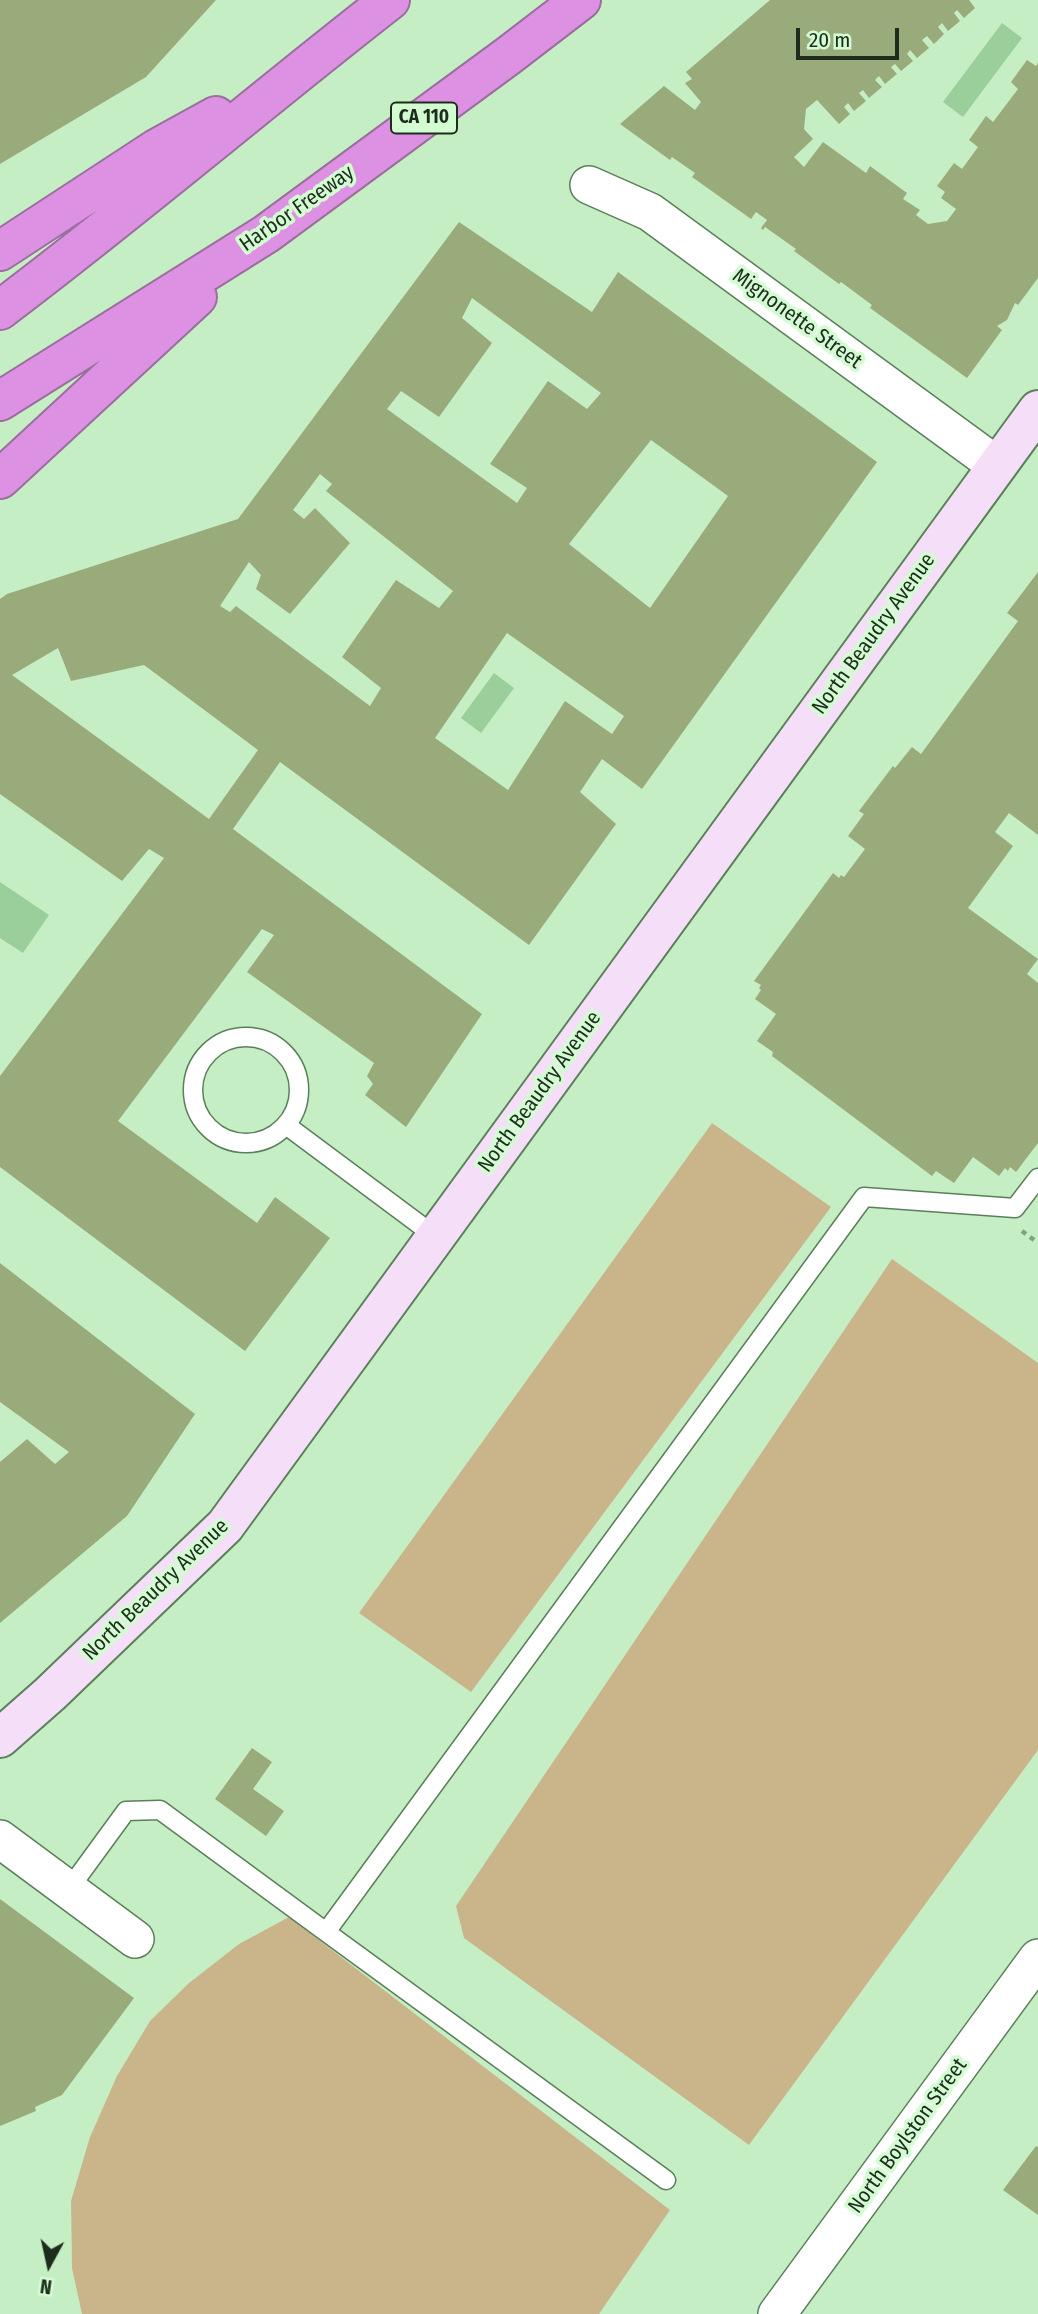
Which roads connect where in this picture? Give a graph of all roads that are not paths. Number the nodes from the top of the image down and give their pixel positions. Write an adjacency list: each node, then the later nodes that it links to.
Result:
1 (390, 0): 3 (highway)
2 (580, 0): 5 (highway, Harbor Freeway / CA 110)
3 (303, 68): 6 (highway); 7 (highway)
4 (589, 185): 11 (street, Mignonette Street)
5 (265, 234): 8 (highway, Harbor Freeway / CA 110); 10 (highway); 12 (highway)
6 (0, 251)
7 (0, 310)
8 (0, 401)
9 (1038, 410): 11 (street, North Beaudry Avenue)
10 (0, 453)
11 (996, 465): 15 (street, North Beaudry Avenue)
12 (0, 479)
13 (286, 1125): 13 (lane); 15 (lane)
14 (1038, 1178): 19 (lane)
15 (435, 1236): 16 (street, North Beaudry Avenue)
16 (0, 1738)
17 (0, 1839): 18 (street)
18 (69, 1889): 19 (lane); 20 (street)
19 (326, 1932): 22 (lane)
20 (135, 1939)
21 (1038, 1958): 23 (street, North Boylston Street)
22 (666, 2180)
23 (777, 2314)

